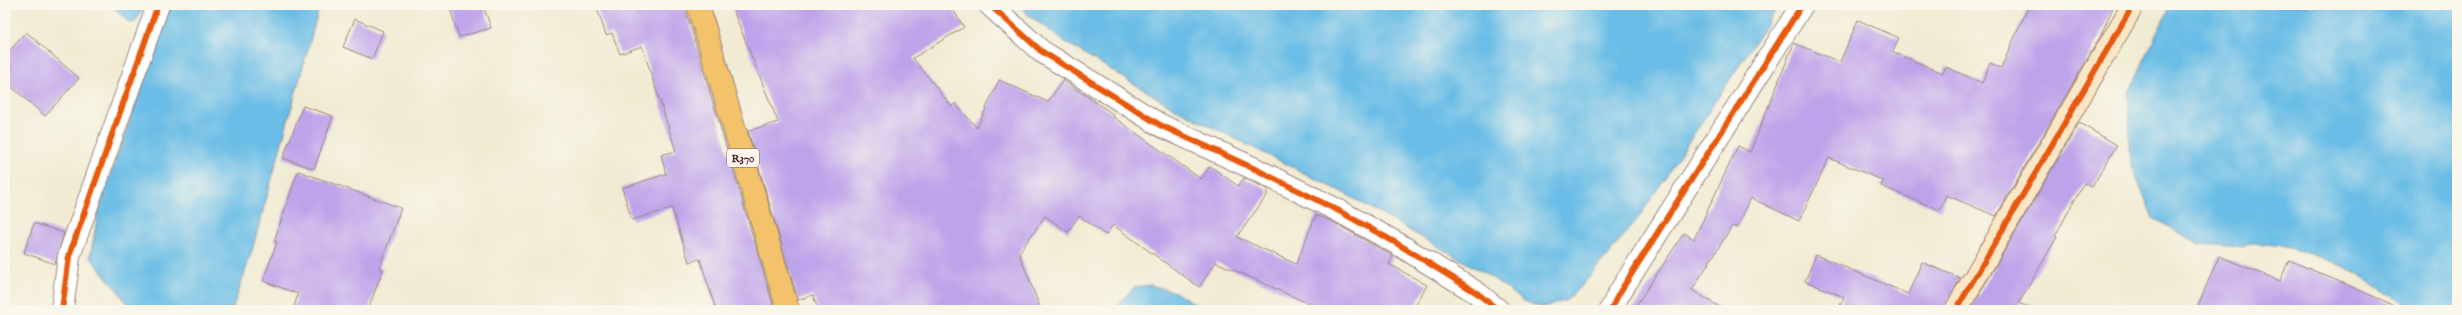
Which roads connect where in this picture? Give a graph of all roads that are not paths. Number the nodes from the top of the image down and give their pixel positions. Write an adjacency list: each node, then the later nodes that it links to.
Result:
1 (158, 5): 6 (street)
2 (698, 5): 7 (main road, R370)
3 (990, 5): 8 (street)
4 (1802, 5): 9 (street)
5 (2134, 5): 10 (street)
6 (62, 310)
7 (788, 310)
8 (1498, 310)
9 (1611, 310)
10 (1956, 310)

